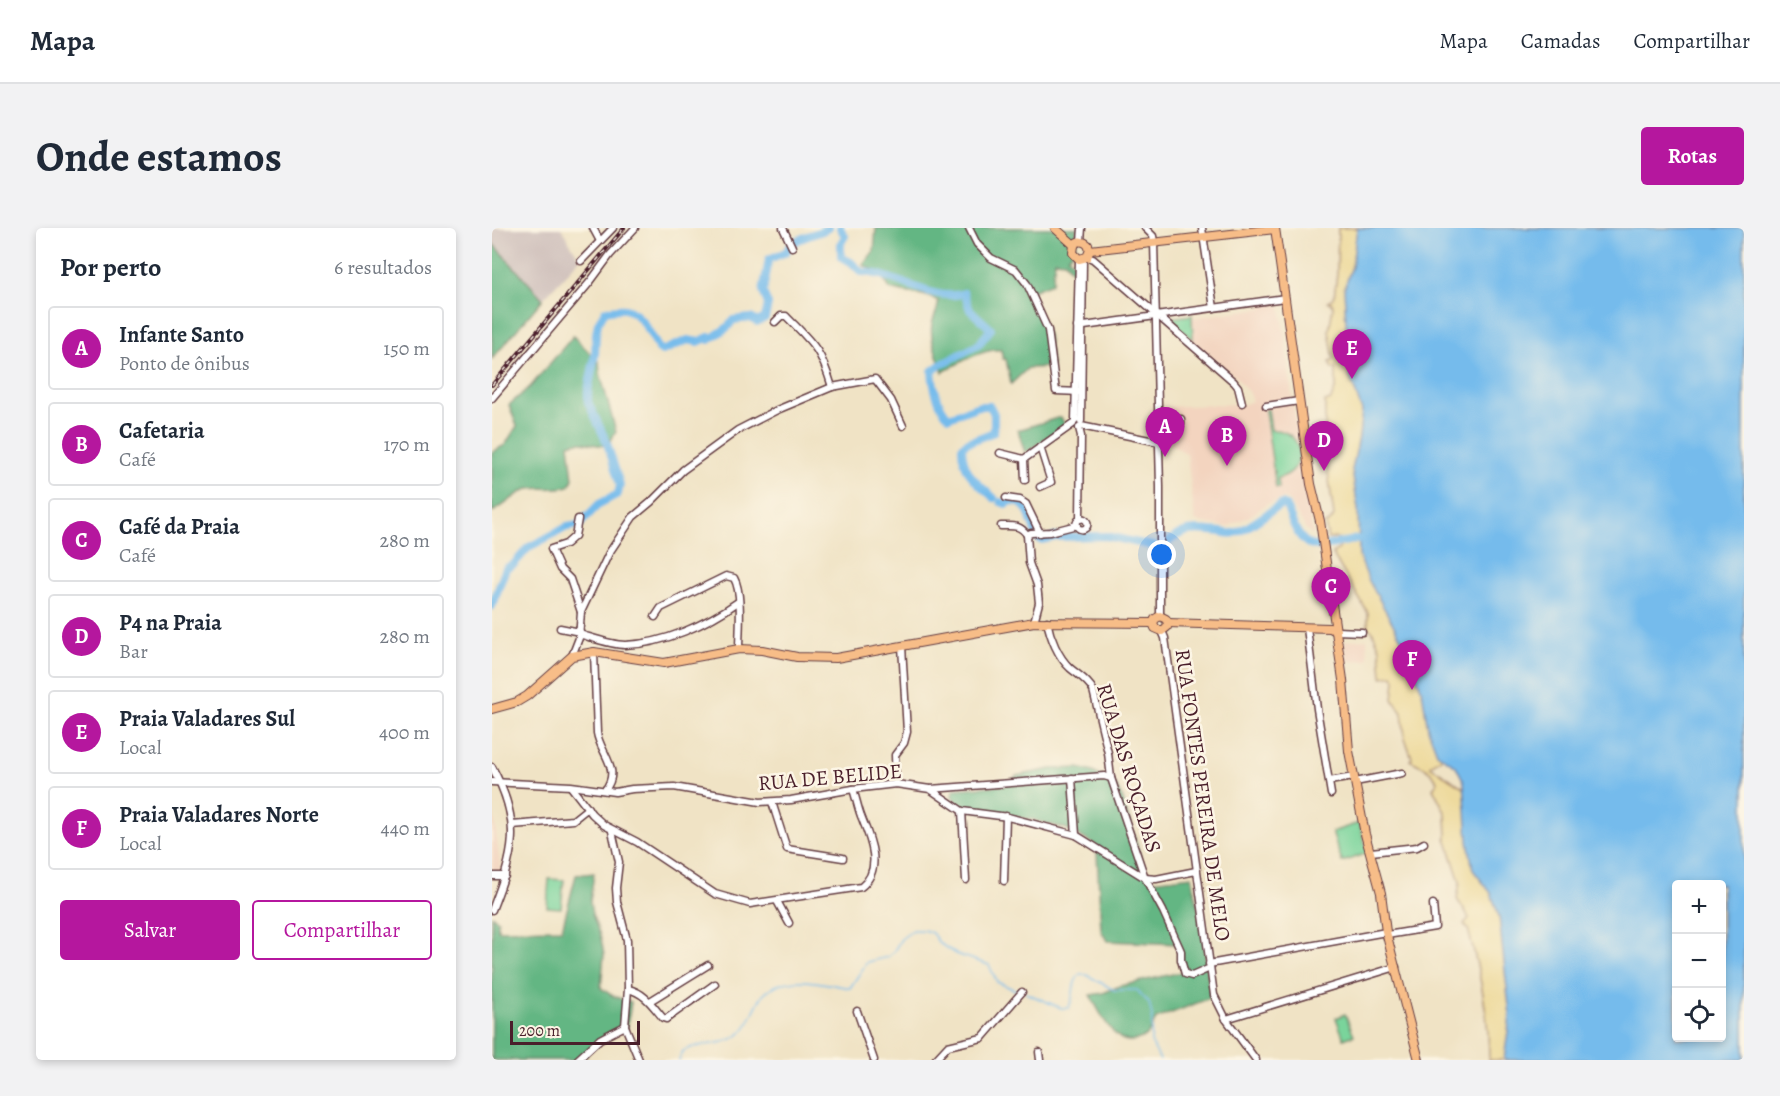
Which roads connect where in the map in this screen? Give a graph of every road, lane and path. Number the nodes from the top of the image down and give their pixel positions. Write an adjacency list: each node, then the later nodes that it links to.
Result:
1 (593, 228): 11 (street)
2 (613, 228): 11 (street)
3 (635, 228): 24 (street)
4 (783, 228): 14 (street)
5 (969, 228): 23 (street)
6 (1055, 228): 13 (main road)
7 (1082, 228): 13 (street)
8 (1144, 228): 12 (street)
9 (1275, 229): 10 (main road); 17 (main road)
10 (1203, 232): 12 (main road); 18 (street)
11 (600, 241): 16 (street)
12 (1154, 242): 15 (main road); 19 (street)
13 (1078, 243): 15 (main road); 15 (main road)
14 (792, 246)
15 (1085, 256): 19 (street); 21 (street)
16 (581, 261)
17 (1285, 298): 18 (street); 25 (main road)
18 (1214, 308): 19 (street)
19 (1156, 316): 21 (street); 26 (street); 30 (street)
20 (774, 322): 22 (street)
21 (1079, 327): 23 (street)
22 (831, 387): 29 (street); 41 (street)
23 (1078, 392): 28 (street)
24 (492, 398)
25 (1297, 401): 27 (street); 51 (main road)
26 (1242, 403)
27 (1266, 406)
28 (1078, 424): 30 (street); 31 (street); 39 (street)
29 (903, 426)
30 (1159, 442): 42 (street)
31 (1040, 447): 33 (street); 35 (street)
32 (1000, 453): 33 (street)
33 (1024, 459): 34 (street)
34 (1025, 480)
35 (1040, 487)
36 (1006, 498): 39 (street)
37 (578, 523): 41 (street)
38 (1001, 526): 39 (street)
39 (1034, 533): 45 (street)
40 (738, 602): 43 (street); 53 (street); 55 (street)
41 (581, 612): 53 (street)
42 (1160, 616): 46 (main road); 47 (main road)
43 (655, 617)
44 (1047, 621): 45 (main road); 46 (main road); 62 (street, RUA DAS ROÇADAS)
45 (1034, 622): 54 (main road)
46 (1154, 623): 50 (main road)
47 (1168, 623): 49 (main road); 50 (main road)
48 (560, 628): 53 (street)
49 (1307, 628): 51 (main road); 64 (street)
50 (1162, 631): 83 (street, RUA FONTES PEREIRA DE MELO)
51 (1336, 631): 52 (street); 63 (main road)
52 (1362, 632)
53 (580, 633): 57 (street)
54 (902, 646): 55 (main road); 67 (street)
55 (739, 650): 56 (main road)
56 (594, 652): 57 (main road); 71 (street)
57 (572, 656): 58 (main road)
58 (492, 709)
59 (492, 767): 66 (street)
60 (1402, 773): 63 (street)
61 (1072, 778): 62 (street); 70 (street); 79 (street)
62 (1111, 778): 86 (street, RUA DAS ROÇADAS)
63 (1355, 779): 64 (street); 81 (main road)
64 (1329, 781): 72 (street)
65 (492, 782): 66 (street, RUA DE BELIDE)
66 (500, 783): 68 (street, RUA DE BELIDE); 77 (street)
67 (896, 784): 69 (street, RUA DE BELIDE); 70 (street, RUA DE BELIDE)
68 (571, 786): 71 (street, RUA DE BELIDE); 74 (street)
69 (853, 789): 73 (street, RUA DE BELIDE); 89 (street)
70 (930, 789): 75 (street, RUA DE BELIDE)
71 (605, 790): 73 (street, RUA DE BELIDE)
72 (1331, 794)
73 (772, 802): 82 (street)
74 (588, 808): 77 (street); 78 (street)
75 (962, 811): 76 (street, RUA DE BELIDE); 87 (street)
76 (1006, 816): 79 (street, RUA DE BELIDE); 88 (street)
77 (512, 825): 85 (street)
78 (612, 831): 89 (street); 98 (street)
79 (1076, 835): 86 (street, RUA DE BELIDE)
80 (1424, 843): 81 (street)
81 (1371, 852): 93 (main road)
82 (843, 858)
83 (1196, 871): 86 (street); 95 (street, RUA FONTES PEREIRA DE MELO)
84 (492, 876): 85 (street)
85 (505, 876): 91 (street)
86 (1145, 878): 95 (street, RUA DAS ROÇADAS)
87 (966, 880)
88 (1004, 881)
89 (777, 901): 92 (street)
90 (1433, 904): 93 (street)
91 (492, 910)
92 (789, 923)
93 (1387, 933): 95 (street); 96 (main road)
94 (708, 965): 100 (street)
95 (1210, 966): 102 (street, RUA FONTES PEREIRA DE MELO)
96 (1396, 967): 102 (street); 111 (main road)
97 (715, 984): 100 (street)
98 (628, 989): 100 (street); 103 (street)
99 (1022, 992): 108 (street)
100 (650, 1000)
101 (857, 1011): 107 (street)
102 (1226, 1019): 110 (street, RUA FONTES PEREIRA DE MELO)
103 (625, 1026): 105 (street); 106 (street)
104 (1039, 1052): 109 (street)
105 (577, 1060)
106 (639, 1060)
107 (874, 1060)
108 (935, 1060)
109 (1040, 1060)
110 (1256, 1060)
111 (1419, 1060)

